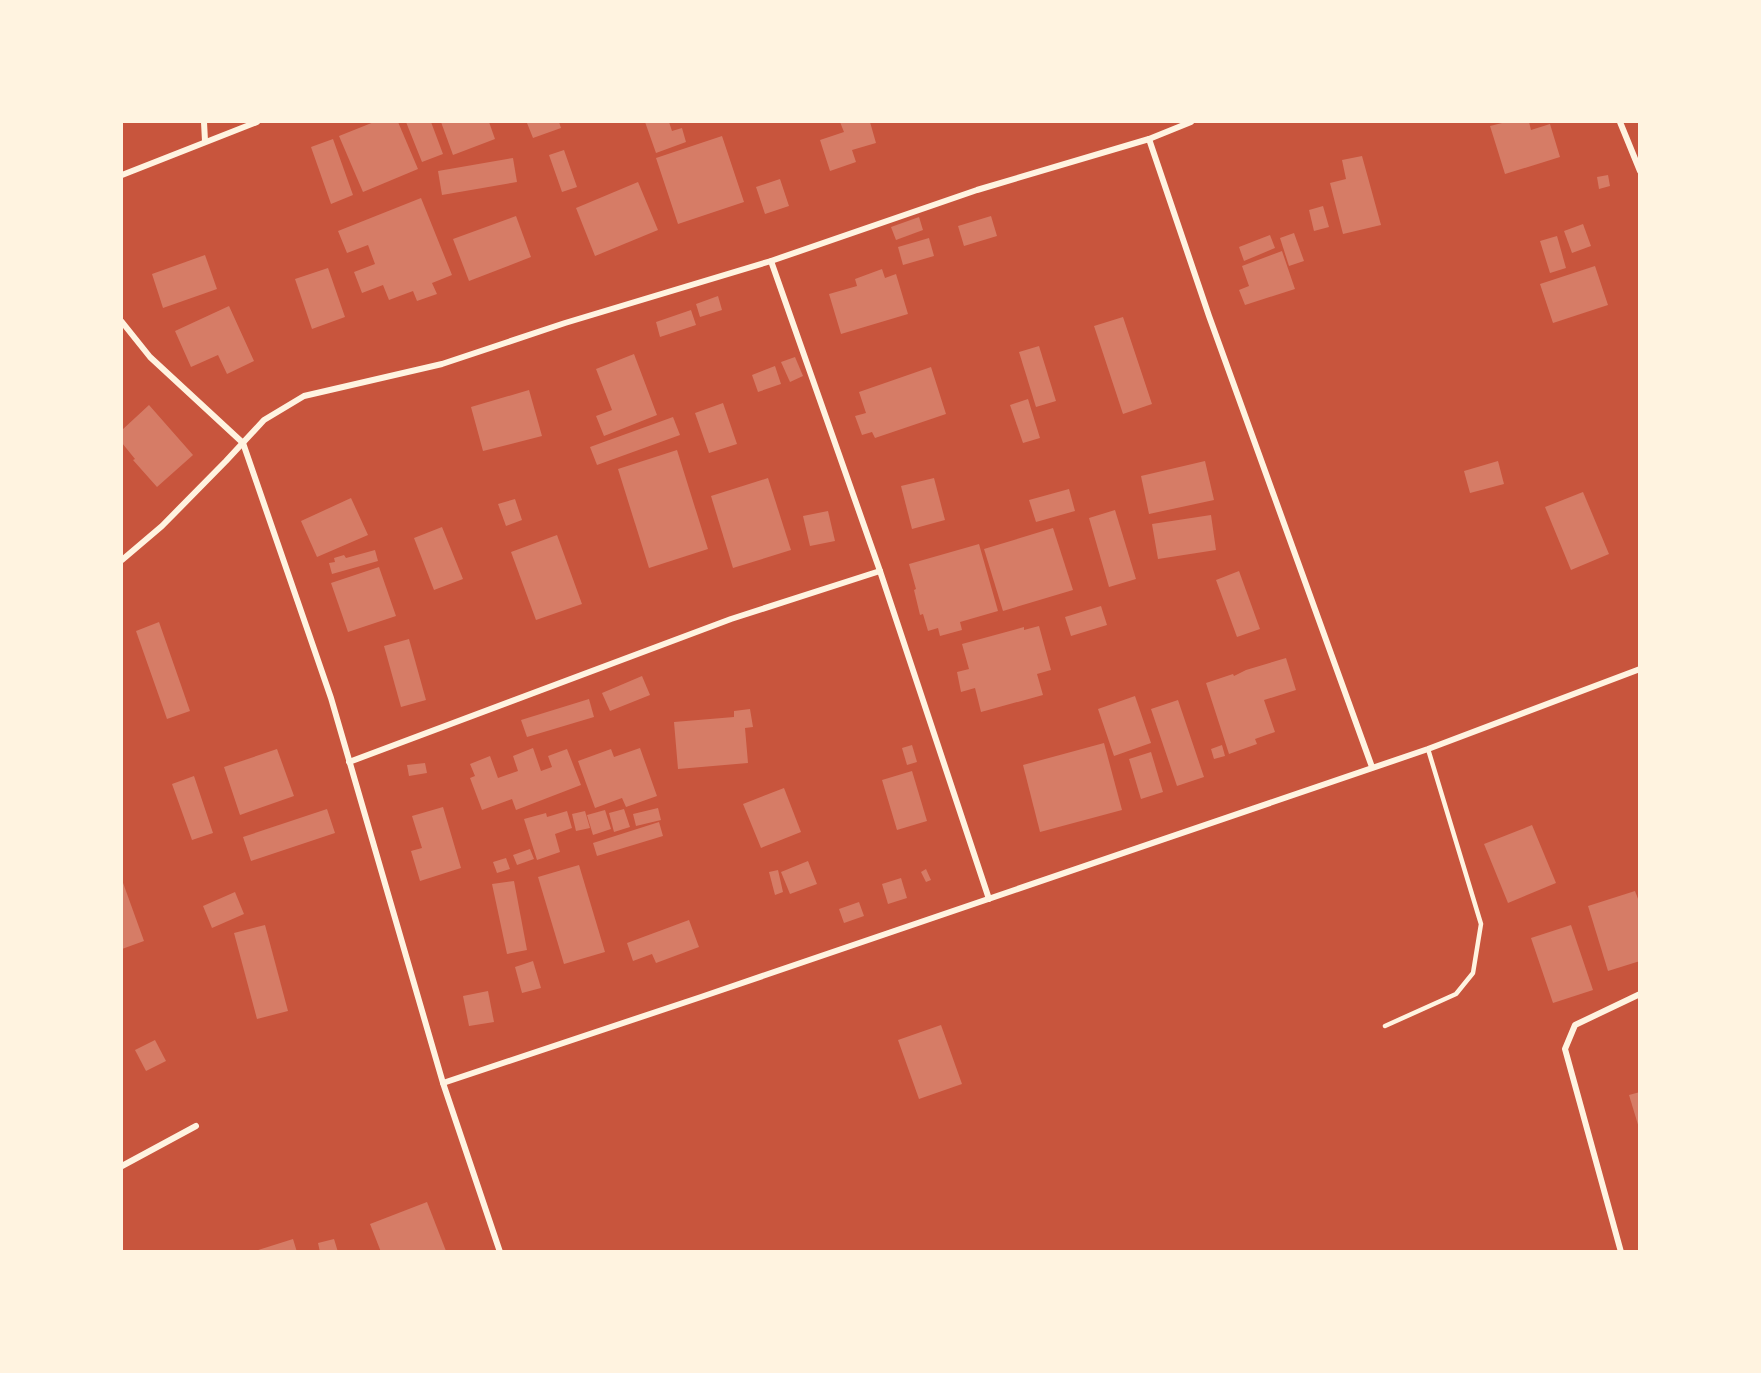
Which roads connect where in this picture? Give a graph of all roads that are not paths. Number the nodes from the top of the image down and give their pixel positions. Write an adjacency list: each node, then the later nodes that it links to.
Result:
1 (204, 122): 6 (street)
2 (257, 122): 6 (street)
3 (1191, 122): 5 (street)
4 (1620, 122): 7 (street)
5 (1149, 139): 9 (street); 17 (street)
6 (205, 141): 8 (street)
7 (1640, 171)
8 (122, 175)
9 (771, 261): 11 (street); 13 (street)
10 (122, 322): 11 (street)
11 (243, 443): 12 (street); 16 (street)
12 (122, 560)
13 (880, 571): 16 (street); 18 (street)
14 (1640, 669): 15 (street)
15 (1428, 749): 17 (street); 20 (lane)
16 (350, 762): 21 (street)
17 (1372, 767): 18 (street)
18 (989, 899): 21 (street)
19 (1640, 994): 25 (street)
20 (1385, 1026)
21 (443, 1083): 24 (street)
22 (196, 1126): 23 (street)
23 (122, 1166)
24 (500, 1251)
25 (1622, 1251)

